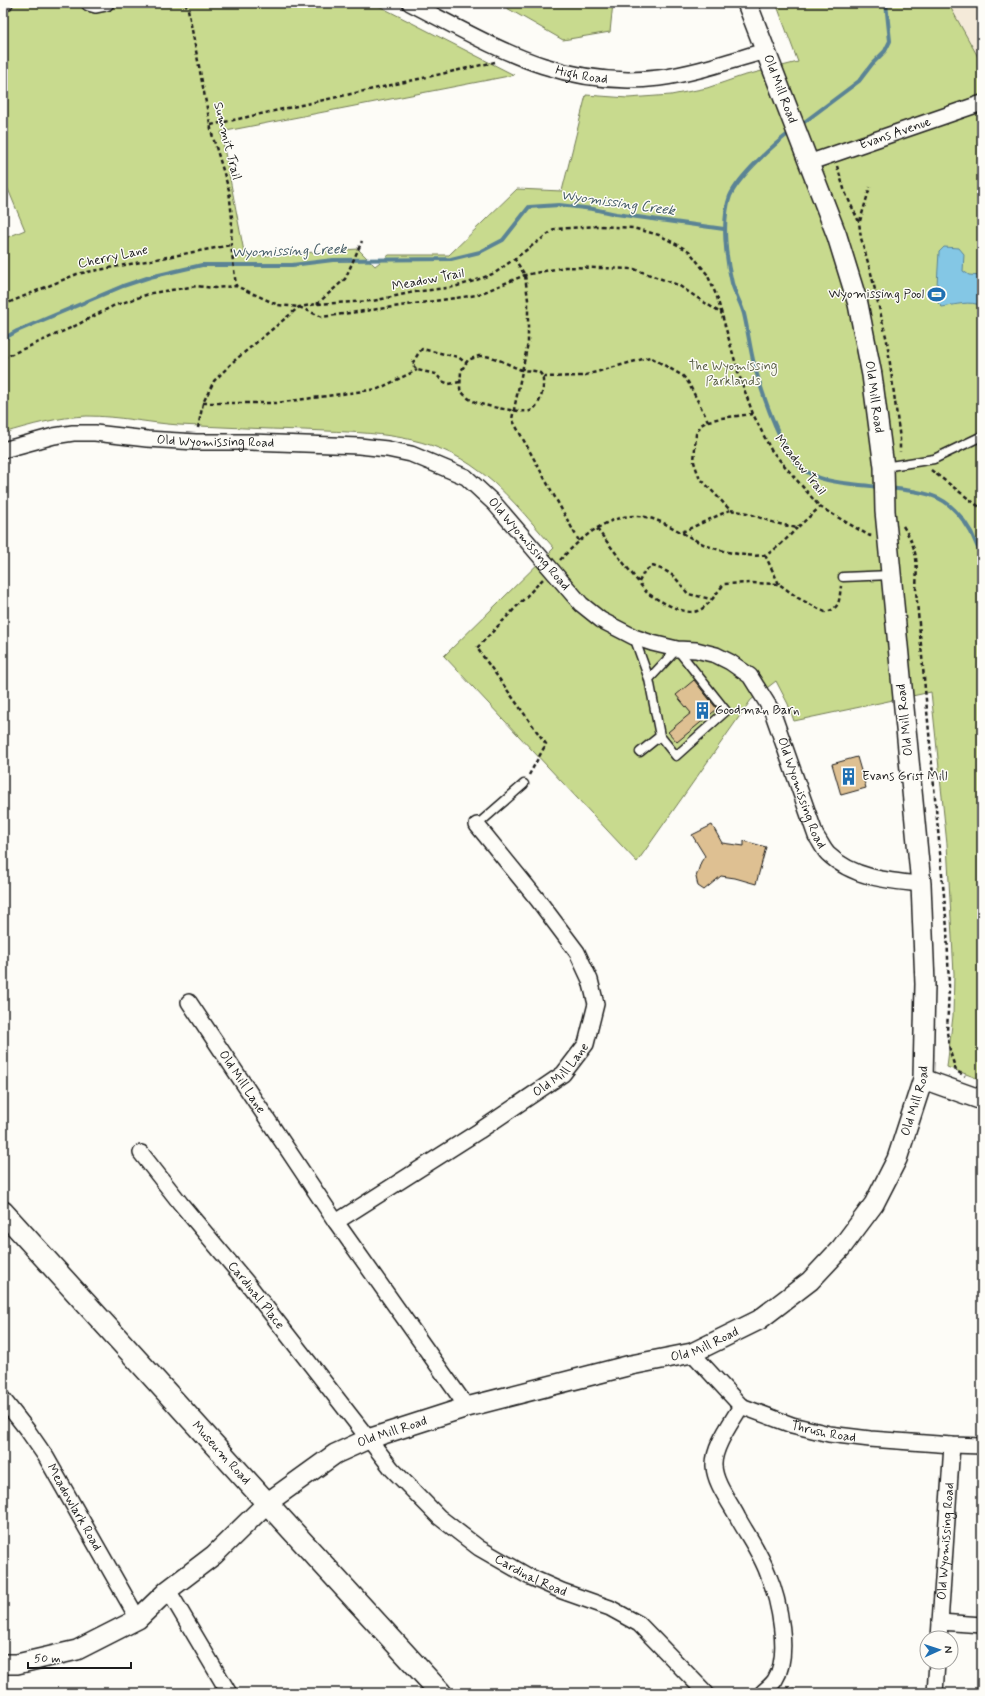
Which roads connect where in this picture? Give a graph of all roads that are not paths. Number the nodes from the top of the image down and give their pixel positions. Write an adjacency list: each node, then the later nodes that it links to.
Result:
1 (90, 3): 2 (street)
2 (106, 3)
3 (410, 3): 5 (street, High Road)
4 (747, 3): 5 (street, Old Mill Road)
5 (765, 51): 7 (street, Old Mill Road)
6 (982, 102): 7 (street, Evans Avenue)
7 (808, 163): 10 (street, Old Mill Road)
8 (982, 436): 10 (lane)
9 (3, 450): 13 (street, Old Wyomissing Road)
10 (884, 470): 11 (street, Old Mill Road)
11 (891, 575): 12 (lane); 20 (street, Old Mill Road)
12 (843, 578)
13 (634, 637): 14 (street, Old Wyomissing Road); 15 (lane)
14 (677, 649): 15 (lane); 16 (lane); 20 (street, Old Wyomissing Road)
15 (649, 679): 16 (lane)
16 (660, 736): 17 (lane)
17 (640, 752)
18 (524, 784): 19 (lane)
19 (477, 825): 26 (street, Old Mill Lane)
20 (921, 884): 22 (street, Old Mill Road)
21 (189, 1002): 26 (street, Old Mill Lane)
22 (923, 1080): 23 (street); 27 (street, Old Mill Road)
23 (982, 1100)
24 (141, 1153): 31 (street, Cardinal Place)
25 (3, 1212): 34 (main road, Museum Road)
26 (336, 1222): 30 (street, Old Mill Lane)
27 (692, 1353): 29 (street, Thrush Road); 30 (street, Old Mill Road)
28 (3, 1399): 36 (street, Meadowlark Road)
29 (741, 1406): 32 (street, Thrush Road); 45 (street)
30 (467, 1407): 31 (street, Old Mill Road)
31 (368, 1439): 34 (street, Old Mill Road); 44 (street, Cardinal Road)
32 (952, 1445): 33 (street, Thrush Road); 37 (street, Old Wyomissing Road)
33 (982, 1446)
34 (267, 1504): 35 (street, Old Mill Road); 43 (main road, Museum Road)
35 (168, 1590): 36 (street, Old Mill Road); 42 (street)
36 (138, 1619): 40 (street, Old Mill Road)
37 (940, 1622): 38 (street); 39 (street, Old Wyomissing Road)
38 (982, 1625)
39 (940, 1630)
40 (3, 1664)
41 (936, 1670): 46 (street)
42 (228, 1693)
43 (441, 1693)
44 (706, 1693)
45 (762, 1693)
46 (934, 1693)

